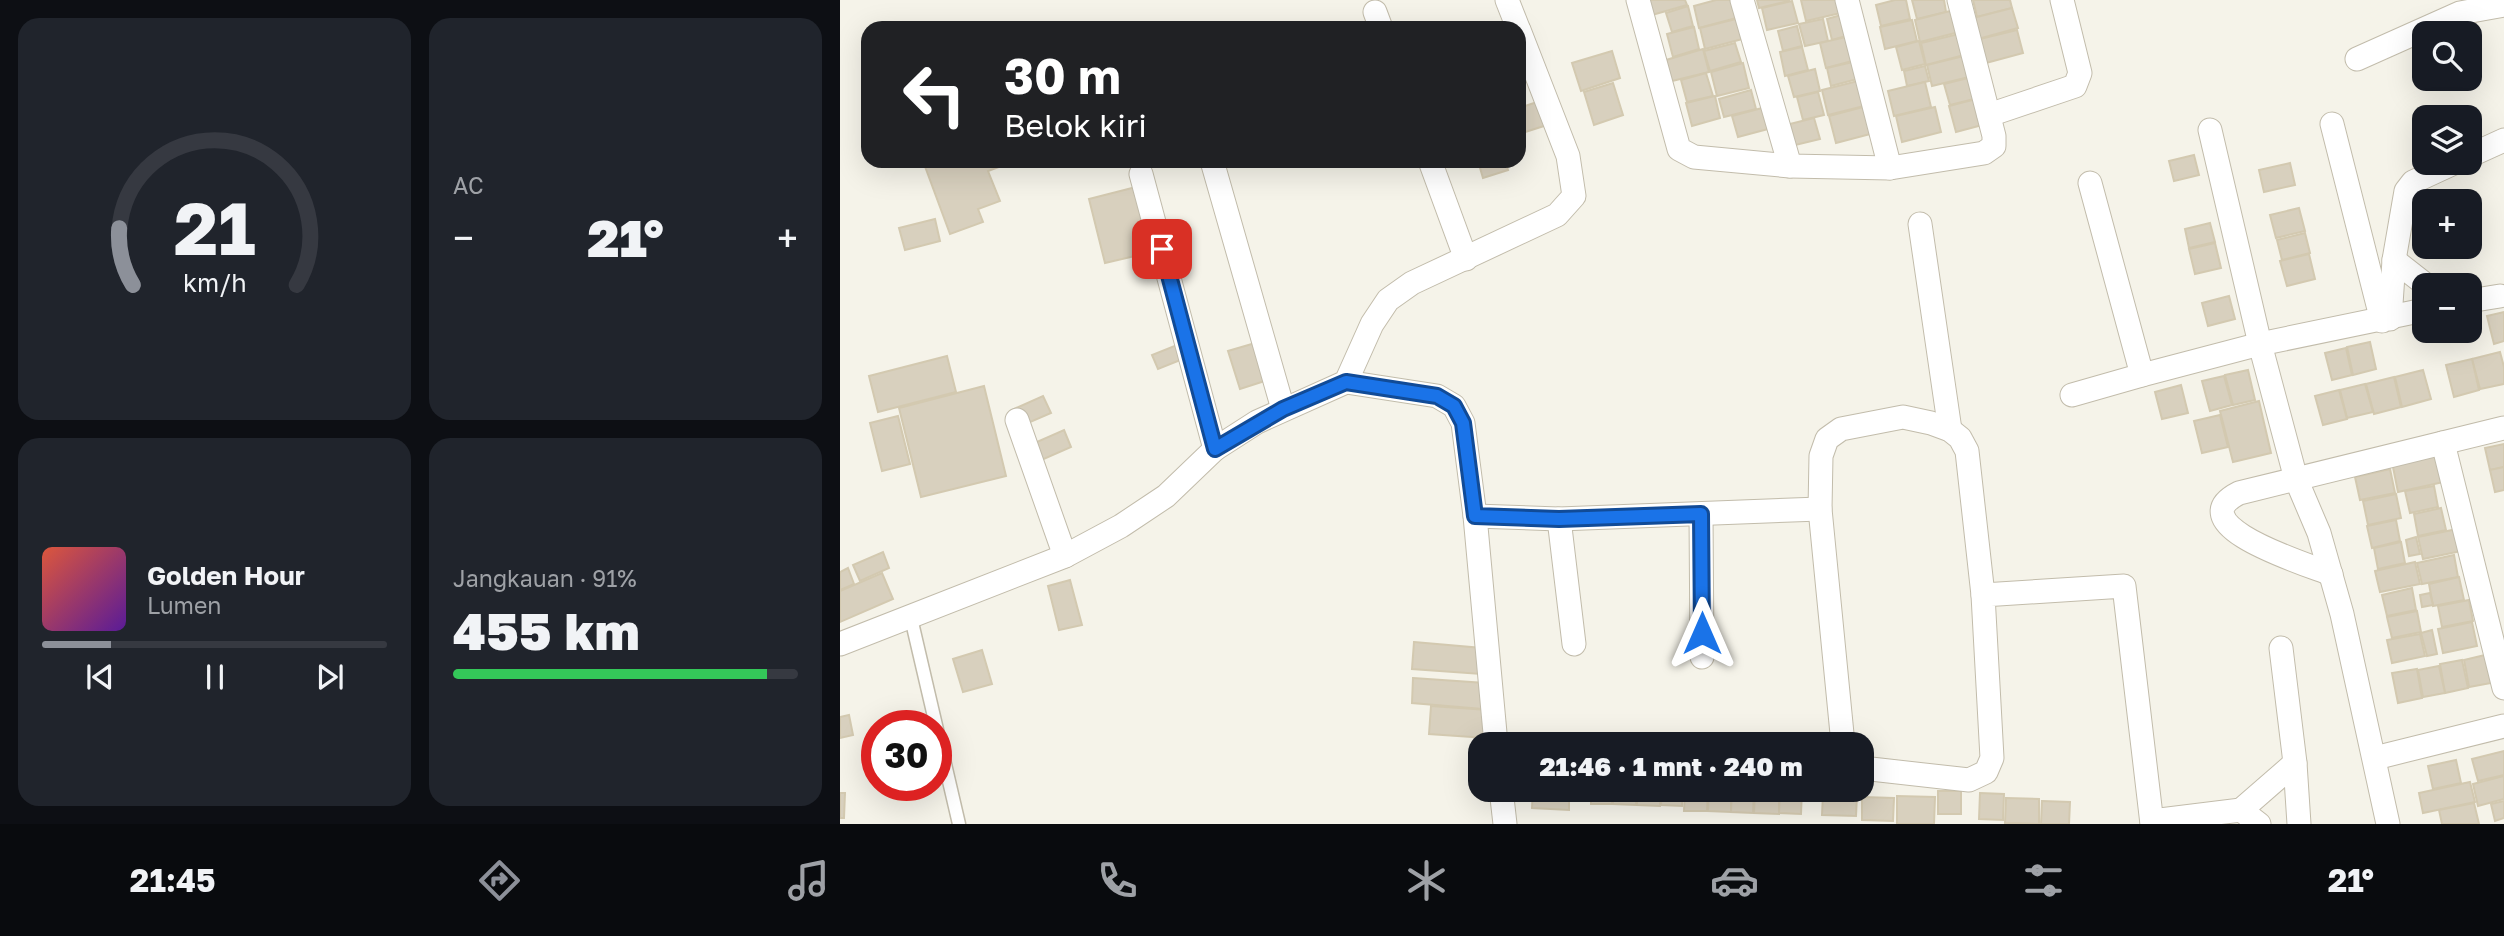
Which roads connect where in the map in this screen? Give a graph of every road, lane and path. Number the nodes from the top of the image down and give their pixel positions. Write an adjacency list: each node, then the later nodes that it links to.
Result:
1 (1507, 0): 8 (street)
2 (1638, 0): 16 (street)
3 (1742, 0): 16 (street)
4 (1847, 0): 19 (street)
5 (1959, 0): 11 (street)
6 (2062, 0): 11 (street)
7 (2504, 5): 10 (street)
8 (1516, 21)
9 (1526, 47): 24 (street)
10 (2357, 59)
11 (1989, 115): 19 (street)
12 (2332, 124): 30 (street)
13 (2210, 130): 31 (street)
14 (2504, 140): 15 (street)
15 (2482, 150)
16 (1790, 166): 19 (street)
17 (1214, 168): 35 (street)
18 (1433, 168): 24 (street)
19 (1890, 168)
20 (1141, 174): 40 (street)
21 (2428, 175): 25 (street)
22 (2090, 183): 32 (street)
23 (1920, 224): 38 (street)
24 (1466, 258): 33 (street)
25 (2394, 260): 26 (street); 30 (street)
26 (2412, 274)
27 (2500, 296): 28 (street)
28 (2482, 299)
29 (2412, 313): 30 (street)
30 (2386, 320): 31 (street)
31 (2260, 344): 32 (street); 41 (street)
32 (2142, 375): 34 (street)
33 (1346, 382): 35 (street); 44 (street)
34 (2072, 395)
35 (1283, 409): 40 (street)
36 (1017, 420): 46 (street)
37 (2504, 428): 39 (street)
38 (1950, 430): 42 (street); 48 (street)
39 (2443, 443): 41 (street); 54 (street)
40 (1215, 449): 46 (street)
41 (2296, 479): 47 (street); 47 (street)
42 (1821, 509): 43 (street); 57 (street)
43 (1701, 514): 45 (street); 53 (street)
44 (1475, 516): 45 (street); 56 (street)
45 (1559, 519): 51 (street)
46 (1065, 556): 49 (street)
47 (2331, 574): 58 (street)
48 (1983, 595): 60 (street); 63 (street)
49 (911, 618): 50 (street); 64 (lane)
50 (840, 644)
51 (1574, 644)
52 (2281, 648): 59 (street)
53 (1702, 657)
54 (2504, 688)
55 (2504, 726): 58 (street)
56 (1495, 732)
57 (1841, 732)
58 (2375, 758): 67 (street)
59 (2295, 763): 62 (street); 66 (street)
60 (1874, 769)
61 (1502, 802): 65 (street)
62 (2250, 817): 63 (street)
63 (2152, 822)
64 (959, 824)
65 (1505, 824)
66 (2299, 824)
67 (2388, 824)

